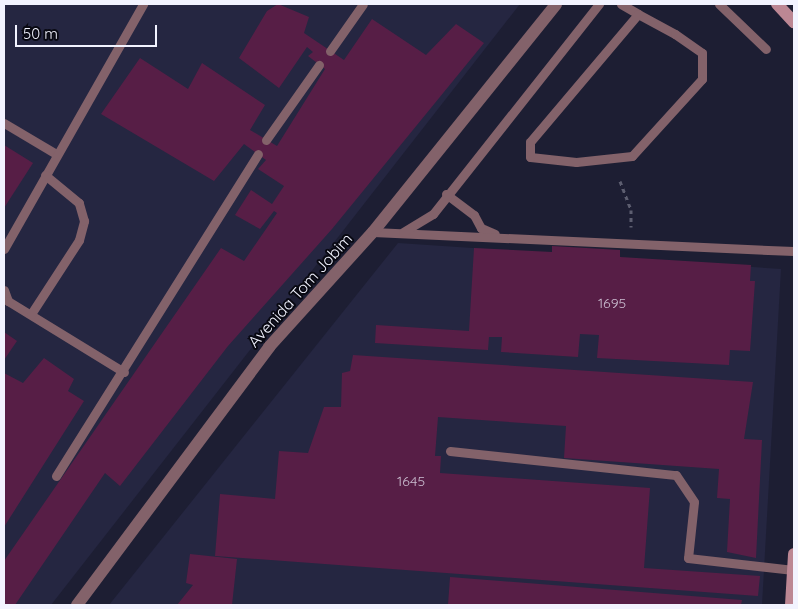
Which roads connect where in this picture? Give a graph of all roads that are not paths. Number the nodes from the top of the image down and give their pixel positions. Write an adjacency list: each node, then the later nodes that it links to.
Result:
1 (143, 4): 15 (lane)
2 (363, 4): 11 (lane)
3 (556, 4): 20 (street, Avenida Tom Jobim)
4 (599, 4): 18 (lane)
5 (620, 4): 8 (lane)
6 (719, 4): 10 (lane)
7 (777, 4): 9 (main road)
8 (638, 14): 8 (lane)
9 (794, 22)
10 (766, 49)
11 (330, 51)
12 (319, 64): 14 (lane)
13 (4, 123): 15 (lane)
14 (266, 140)
15 (56, 154): 17 (lane)
16 (258, 154): 28 (lane)
17 (45, 175): 24 (lane); 27 (lane)
18 (446, 194): 19 (lane); 21 (lane)
19 (475, 223): 22 (lane); 23 (lane)
20 (374, 232): 21 (lane); 33 (street, Avenida Tom Jobim)
21 (401, 233): 22 (lane)
22 (449, 235): 23 (lane)
23 (502, 237): 25 (lane)
24 (4, 249)
25 (794, 251)
26 (4, 290): 27 (lane)
27 (31, 314): 28 (lane)
28 (124, 372): 30 (lane)
29 (450, 451): 32 (lane)
30 (56, 476)
31 (794, 554): 32 (main road)
32 (793, 575): 34 (main road)
33 (77, 605)
34 (791, 605)

